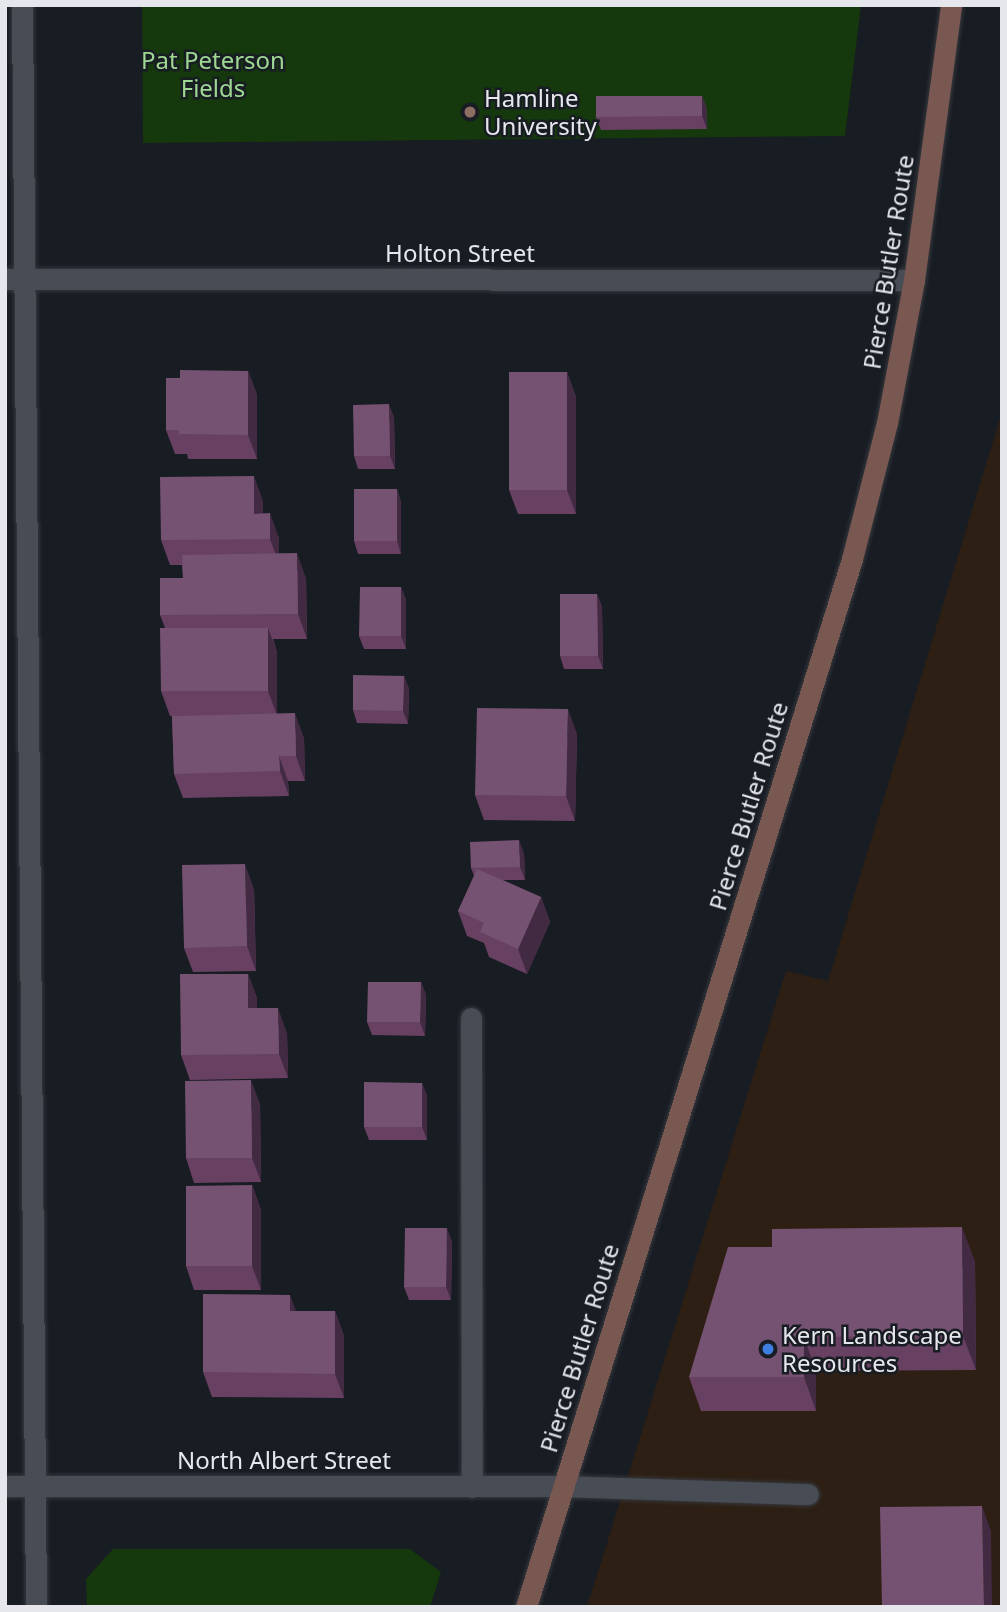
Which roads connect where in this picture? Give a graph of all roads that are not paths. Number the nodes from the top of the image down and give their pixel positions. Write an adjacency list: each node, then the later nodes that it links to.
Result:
1 (22, 5): 3 (street)
2 (951, 5): 4 (main road, Pierce Butler Route)
3 (14, 279): 4 (street, Holton Street); 6 (street)
4 (914, 280): 8 (main road, Pierce Butler Route)
5 (471, 1018): 9 (street)
6 (33, 1485): 7 (street, North Albert Street); 9 (street, North Albert Street); 11 (street)
7 (5, 1486)
8 (564, 1486): 9 (street, North Albert Street); 10 (street, North Albert Street); 12 (main road, Pierce Butler Route)
9 (472, 1487)
10 (808, 1494)
11 (36, 1607)
12 (526, 1607)

